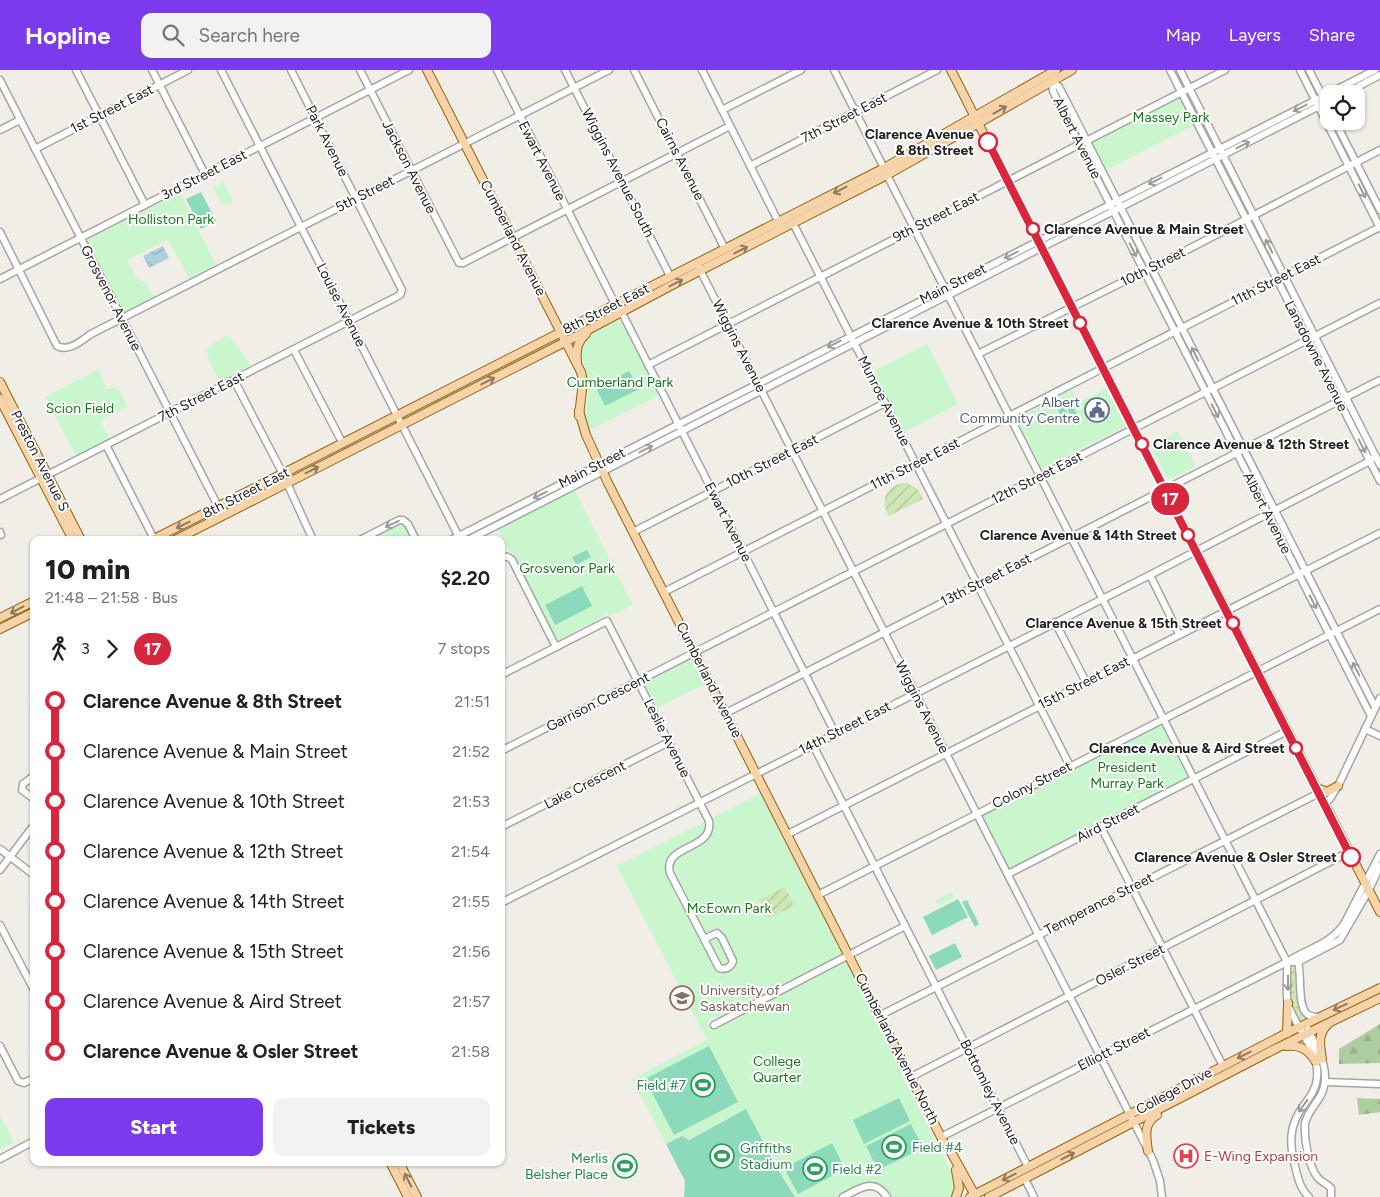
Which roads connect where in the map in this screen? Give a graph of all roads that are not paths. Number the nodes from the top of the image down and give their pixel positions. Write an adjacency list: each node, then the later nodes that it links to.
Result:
1 (76, 70): 41 (street)
2 (152, 70): 29 (street)
3 (188, 70): 29 (street, 1st Street East)
4 (221, 70): 52 (street, Louise Avenue)
5 (291, 70): 43 (street, Park Avenue)
6 (360, 70): 34 (street, Jackson Avenue)
7 (409, 70): 34 (street, 3rd Street East)
8 (427, 70): 50 (main road, Cumberland Avenue)
9 (496, 70): 42 (street, Ewart Avenue)
10 (565, 70): 32 (street, Wiggins Avenue South)
11 (609, 70): 32 (street, 5th Street)
12 (634, 70): 56 (street, Cairns Avenue)
13 (702, 70): 39 (street)
14 (801, 70): 39 (street)
15 (834, 70): 40 (street)
16 (937, 70): 40 (street, 7th Street East)
17 (951, 70): 44 (main road)
18 (1056, 70): 26 (main road, 8th Street East)
19 (1072, 70): 26 (main road, 8th Street East)
20 (1170, 70): 36 (street, Lansdowne Avenue)
21 (1180, 70): 33 (street, Lansdowne Avenue)
22 (1224, 70): 33 (street, 9th Street East)
23 (1300, 70): 38 (street)
24 (1309, 70): 35 (street)
25 (1375, 70): 30 (street, Main Street)
26 (1048, 75): 44 (main road, 8th Street East); 49 (street, Albert Avenue); 51 (street, Albert Avenue)
27 (1380, 76): 31 (street)
28 (0, 80): 45 (street, Grosvenor Avenue)
29 (159, 85): 41 (street, 1st Street East); 64 (street)
30 (1352, 85)
31 (1362, 85)
32 (574, 88): 42 (street, 5th Street); 66 (street, Wiggins Avenue South)
33 (1189, 88): 36 (street, 9th Street East); 53 (street, Lansdowne Avenue)
34 (370, 90): 43 (street, 3rd Street East); 62 (street, Jackson Avenue)
35 (1320, 91)
36 (1181, 92): 49 (street, 9th Street East); 58 (street, Lansdowne Avenue)
37 (1320, 103): 38 (street, Main Street)
38 (1317, 104): 53 (street, Main Street, one-way to 53); 57 (street, Main Street, one-way to 38); 61 (street)
39 (722, 110): 46 (street)
40 (855, 113): 60 (street, 7th Street East); 63 (street)
41 (100, 116): 54 (street, 1st Street East); 68 (street)
42 (520, 116): 50 (street, 5th Street); 70 (street, Ewart Avenue)
43 (315, 118): 52 (street, 3rd Street East); 67 (street, Park Avenue)
44 (977, 119): 63 (main road, 8th Street East); 65 (main road)
45 (20, 120): 47 (street); 54 (street, Grosvenor Avenue)
46 (730, 126): 56 (street); 60 (street)
47 (0, 130)
48 (1340, 130): 59 (street)
49 (1087, 141): 51 (street, 9th Street East); 69 (street, Albert Avenue)
50 (465, 144): 62 (street, 5th Street); 81 (main road, Cumberland Avenue)
51 (1080, 144): 65 (street, 9th Street East); 69 (street, Albert Avenue)
52 (260, 147): 64 (street, 3rd Street East); 76 (street, Louise Avenue)
53 (1220, 148): 57 (street, Lansdowne Avenue); 58 (street, Main Street)
54 (35, 149): 80 (street, Grosvenor Avenue)
55 (1380, 150): 59 (street, 10th Street)
56 (677, 154): 66 (street); 83 (street, Cairns Avenue)
57 (1223, 155): 58 (street, Main Street); 72 (street, Lansdowne Avenue)
58 (1214, 156): 69 (street, Main Street); 73 (street, Lansdowne Avenue)
59 (1356, 162): 61 (street, 10th Street); 71 (street)
60 (750, 166): 75 (street)
61 (1349, 166): 72 (street, 10th Street); 77 (street, one-way to 77)
62 (411, 171): 67 (street, 5th Street); 81 (street, Jackson Avenue)
63 (885, 171): 74 (main road, 8th Street East); 75 (main road, 8th Street East, one-way to 75); 78 (street)
64 (205, 174): 68 (street, 3rd Street East)
65 (1008, 180): 78 (street, 9th Street East); 82 (main road)
66 (622, 182): 70 (street); 88 (street, Wiggins Avenue South)
67 (356, 199): 76 (street, 5th Street); 94 (street, Park Avenue)
68 (145, 205): 80 (street, 3rd Street East)
69 (1115, 206): 82 (street, Main Street); 85 (street, Albert Avenue); 87 (street, Albert Avenue, one-way to 87)
70 (567, 210): 81 (street); 96 (street, Ewart Avenue)
71 (1380, 210)
72 (1254, 215): 73 (street, 10th Street); 89 (street, Lansdowne Avenue, one-way to 72)
73 (1246, 219): 85 (street, 10th Street); 92 (street, Lansdowne Avenue)
74 (793, 223): 75 (main road, 8th Street East); 90 (street, Munroe Avenue)
75 (780, 225): 83 (main road, 8th Street East); 84 (main road, 8th Street East, one-way to 75)
76 (301, 227): 99 (street, 5th Street); 100 (street, Louise Avenue)
77 (1380, 227): 89 (street, 11th Street East)
78 (914, 228): 90 (street, 9th Street East); 93 (street)
79 (0, 232): 86 (street)
80 (80, 238): 86 (street, 3rd Street East); 99 (street, Grosvenor Avenue)
81 (512, 238): 104 (main road, Cumberland Avenue)
82 (1040, 244): 93 (street, Main Street); 97 (main road)
83 (725, 249): 84 (main road, 8th Street East)
84 (698, 267): 88 (main road, 8th Street East); 98 (main road, 8th Street East, one-way to 84); 101 (street, Wiggins Avenue)
85 (1151, 268): 87 (street, 10th Street); 103 (street, Albert Avenue)
86 (19, 270): 91 (street, 3rd Street East); 99 (street, 5th Street)
87 (1144, 271): 97 (street, 10th Street); 105 (street, Albert Avenue)
88 (670, 276): 96 (main road, 8th Street East)
89 (1284, 276): 92 (street, 11th Street East); 106 (street, Lansdowne Avenue)
90 (821, 277): 101 (street, 9th Street East); 107 (street, Munroe Avenue)
91 (0, 279)
92 (1276, 280): 103 (street, 11th Street East); 108 (street, Lansdowne Avenue)
93 (946, 292): 107 (street, Main Street); 111 (street)
94 (402, 293): 100 (street, 7th Street East)
95 (1380, 303): 106 (street, 12th Street East)
96 (616, 304): 104 (main road, 8th Street East)
97 (1072, 307): 111 (street, 10th Street); 114 (main road)
98 (621, 312): 102 (main road, 8th Street East); 113 (street, Ewart Avenue)
99 (122, 319): 128 (street, Grosvenor Avenue)
100 (349, 321): 110 (street, 7th Street East); 129 (street, Louise Avenue)
101 (728, 324): 113 (street, 9th Street East); 119 (street, Wiggins Avenue)
102 (597, 326): 109 (main road, 8th Street East); 112 (main road)
103 (1182, 328): 105 (street, 11th Street East); 120 (street, Albert Avenue, one-way to 103)
104 (561, 332): 109 (main road, Cumberland Avenue); 118 (main road, 8th Street East)
105 (1175, 332): 114 (street, 11th Street East); 122 (street, Albert Avenue)
106 (1315, 336): 108 (street, 12th Street East); 123 (street, Lansdowne Avenue)
107 (853, 339): 119 (street, Main Street, one-way to 119); 121 (street, Main Street); 126 (street, Munroe Avenue)
108 (1307, 340): 120 (street, 12th Street East); 125 (street, Lansdowne Avenue)
109 (566, 342): 112 (main road, Cumberland Avenue); 127 (main road, 8th Street East, one-way to 109)
110 (294, 350): 115 (street, 7th Street East); 135 (street)
111 (978, 354): 130 (street)
112 (577, 364): 143 (main road, Cumberland Avenue)
113 (648, 365): 131 (street, Ewart Avenue)
114 (1103, 368): 130 (street, 11th Street East); 133 (main road)
115 (234, 380): 128 (street, 7th Street East); 144 (street)
116 (1380, 380): 123 (street, 13th Street East)
117 (0, 382): 145 (main road, Preston Avenue S)
118 (463, 383): 127 (main road); 129 (main road, 8th Street East)
119 (758, 383): 121 (street, Wiggins Avenue); 131 (street, Main Street)
120 (1212, 388): 122 (street, 12th Street East); 138 (street, Albert Avenue)
121 (761, 390): 134 (street, Main Street); 137 (street, Wiggins Avenue)
122 (1205, 392): 133 (street, 12th Street East); 138 (street, Albert Avenue, one-way to 138)
123 (1346, 397): 125 (street, 13th Street East); 139 (street, Lansdowne Avenue)
124 (0, 399): 145 (main road, Preston Avenue S)
125 (1338, 400): 138 (street, 13th Street East); 140 (street, Lansdowne Avenue, one-way to 140)
126 (885, 403): 137 (street, 10th Street East); 141 (street, Munroe Avenue)
127 (435, 408): 132 (main road, 8th Street East)
128 (170, 412): 136 (street, 7th Street East); 153 (street, Grosvenor Avenue)
129 (398, 416): 132 (street, Louise Avenue); 135 (main road, 8th Street East)
130 (1010, 416): 141 (street, 11th Street East); 146 (street)
131 (678, 423): 134 (street, Ewart Avenue); 143 (street, Main Street)
132 (402, 424): 148 (main road, 8th Street East, one-way to 132); 168 (street, Louise Avenue)
133 (1134, 428): 146 (street, 12th Street East); 149 (main road)
134 (682, 431): 143 (street, Main Street, one-way to 134); 150 (street, Ewart Avenue)
135 (343, 444): 144 (main road, 8th Street East)
136 (106, 445): 145 (street, 7th Street East); 162 (street)
137 (792, 451): 150 (street, 10th Street East); 154 (street, Wiggins Avenue)
138 (1240, 451): 149 (street, 13th Street East); 155 (street, Albert Avenue)
139 (1376, 456): 140 (street, 14th Street East); 142 (street, Lansdowne Avenue)
140 (1370, 461): 147 (street, Lansdowne Avenue); 155 (street, 14th Street East)
141 (916, 463): 154 (street, 11th Street East); 157 (street, Munroe Avenue)
142 (1380, 465)
143 (601, 468): 158 (main road, Cumberland Avenue); 169 (street, Main Street, one-way to 169); 170 (street, Main Street)
144 (283, 474): 151 (main road); 153 (main road, 8th Street East)
145 (44, 477): 152 (street, 7th Street East); 160 (main road, Preston Avenue S); 161 (main road, Preston Avenue S)
146 (1040, 477): 157 (street, 12th Street East); 171 (street)
147 (1380, 481)
148 (287, 483): 151 (main road, 8th Street East); 165 (street)
149 (1165, 489): 171 (street, 13th Street East); 172 (main road)
150 (713, 491): 158 (street, 10th Street East); 173 (street, Ewart Avenue)
151 (260, 497): 156 (main road, 8th Street East)
152 (0, 499)
153 (218, 507): 156 (street, Grosvenor Avenue); 163 (main road, 8th Street East, one-way to 163)
154 (823, 511): 173 (street, 11th Street East); 175 (street, Wiggins Avenue)
155 (1271, 511): 172 (street, 14th Street East); 176 (street, Albert Avenue); 177 (street, Albert Avenue)
156 (223, 516): 164 (main road, 8th Street East)
157 (946, 524): 175 (street, 12th Street East); 179 (street, Munroe Avenue)
158 (633, 532): 180 (main road, Cumberland Avenue)
159 (1380, 533): 176 (street, 15th Street East)
160 (70, 536)
161 (79, 536)
162 (151, 536)
163 (161, 536)
164 (183, 536)
165 (311, 536)
166 (368, 536): 167 (street, one-way to 166)
167 (414, 536)
168 (459, 536)
169 (464, 536)
170 (475, 536)
171 (1071, 537): 179 (street, 13th Street East); 181 (street)
172 (1195, 550): 178 (street, 14th Street East); 184 (main road)
173 (743, 552): 180 (street, 11th Street East); 185 (street, Ewart Avenue)
174 (505, 556): 195 (street)
175 (854, 571): 185 (street, 12th Street East); 191 (street, Wiggins Avenue)
176 (1305, 571): 177 (street, 15th Street East); 190 (street, Albert Avenue)
177 (1298, 574): 184 (street, 15th Street East); 193 (street, Albert Avenue, one-way to 193)
178 (1150, 575): 181 (street, 14th Street East); 192 (street)
179 (977, 584): 191 (street, 13th Street East); 194 (street, Munroe Avenue)
180 (664, 592): 196 (main road, Cumberland Avenue)
181 (1103, 598): 188 (street, 14th Street East); 197 (street)
182 (30, 603): 187 (main road, one-way to 187)
183 (1380, 609): 190 (street, Colony Street)
184 (1226, 610): 192 (street, 15th Street East); 198 (main road)
185 (774, 612): 196 (street, 12th Street East); 200 (street, Ewart Avenue)
186 (30, 614): 189 (main road)
187 (0, 618)
188 (1055, 622): 194 (street, 14th Street East); 202 (street)
189 (0, 629)
190 (1336, 631): 193 (street, Colony Street); 206 (street, Albert Avenue, one-way to 190)
191 (884, 632): 200 (street, 13th Street East); 203 (street, Wiggins Avenue)
192 (1180, 634): 197 (street, 15th Street East)
193 (1329, 634): 198 (street, Colony Street); 208 (street, Albert Avenue)
194 (1008, 646): 203 (street, 14th Street East); 205 (street, Munroe Avenue)
195 (556, 647): 199 (street); 201 (street, Leslie Avenue)
196 (695, 653): 201 (street, Garrison Crescent); 207 (main road, Cumberland Avenue)
197 (1133, 658): 202 (street, 15th Street East); 209 (street)
198 (1257, 671): 209 (street, Colony Street); 211 (main road)
199 (505, 673)
200 (805, 673): 207 (street, 13th Street East); 212 (street, Ewart Avenue)
201 (638, 682): 214 (street, Leslie Avenue); 216 (street, Garrison Crescent)
202 (1086, 682): 205 (street, 15th Street East)
203 (915, 693): 212 (street, 14th Street East); 217 (street, Wiggins Avenue)
204 (1380, 698): 206 (street)
205 (1039, 706): 217 (street, 15th Street East); 218 (street, Munroe Avenue)
206 (1375, 707): 208 (street)
207 (726, 713): 219 (main road, Cumberland Avenue)
208 (1371, 716): 210 (street)
209 (1164, 719): 218 (street, Colony Street); 221 (street)
210 (1365, 729): 213 (street); 222 (street)
211 (1287, 731): 221 (street, Aird Street); 223 (main road)
212 (835, 733): 215 (street, 14th Street East)
213 (1380, 736)
214 (669, 742): 225 (street, Leslie Avenue); 229 (street, Lake Crescent)
215 (812, 745): 219 (street, 14th Street East); 227 (street)
216 (505, 749)
217 (946, 753): 227 (street, 15th Street East); 228 (street, Wiggins Avenue)
218 (1070, 766): 228 (street, Colony Street)
219 (757, 773): 225 (street, 14th Street East); 232 (main road, Cumberland Avenue)
220 (30, 779): 224 (street)
221 (1194, 779): 230 (street, Aird Street); 233 (street)
222 (1338, 786): 223 (main road); 226 (street)
223 (1318, 790): 226 (main road); 233 (street, Temperance Street)
224 (30, 796)
225 (699, 802): 247 (street, 14th Street East); 252 (street, Leslie Avenue)
226 (1324, 802): 235 (main road)
227 (843, 806): 232 (street, 15th Street East); 238 (street, Bottomley Avenue)
228 (977, 814): 238 (street, Colony Street); 242 (street, Wiggins Avenue)
229 (505, 826)
230 (1101, 827): 242 (street, Aird Street); 244 (street)
231 (30, 830): 236 (street)
232 (788, 834): 245 (main road, Cumberland Avenue)
233 (1225, 840): 244 (street, Temperance Street); 246 (street)
234 (0, 849): 236 (street)
235 (1349, 852): 243 (main road); 246 (street, Osler Street)
236 (10, 856): 240 (street); 241 (street)
237 (1380, 856): 243 (street)
238 (874, 866): 245 (street, Colony Street); 250 (street, Bottomley Avenue)
239 (1380, 866): 243 (street)
240 (0, 870)
241 (30, 872)
242 (1008, 874): 251 (street, Wiggins Avenue)
243 (1367, 887): 248 (main road); 255 (street, Elliott Street); 256 (street)
244 (1132, 888): 251 (street, Temperance Street); 253 (street)
245 (818, 895): 254 (main road, Cumberland Avenue North)
246 (1256, 900): 253 (street, Osler Street); 255 (street)
247 (505, 901)
248 (1380, 912)
249 (0, 925): 257 (street)
250 (905, 926): 254 (street); 258 (street, Bottomley Avenue)
251 (1038, 935): 258 (street, Temperance Street); 260 (street, Wiggins Avenue)
252 (704, 939): 252 (street)
253 (1162, 948): 260 (street, Osler Street); 263 (street)
254 (850, 955): 264 (main road, Cumberland Avenue North); 267 (street)
255 (1287, 962): 256 (street); 262 (street, one-way to 262); 263 (street, Elliott Street)
256 (1298, 962): 265 (street)
257 (30, 982)
258 (936, 987): 264 (street, Temperance Street); 272 (street, Bottomley Avenue)
259 (1380, 988): 265 (main road, College Drive, one-way to 265)
260 (1069, 996): 272 (street, Osler Street); 274 (street, Wiggins Avenue)
261 (1380, 998): 266 (main road, College Drive)
262 (1288, 1003): 268 (street); 269 (main road)
263 (1194, 1009): 274 (street, Elliott Street); 276 (street)
264 (879, 1016): 277 (main road, Cumberland Avenue North)
265 (1319, 1017): 268 (main road, College Drive)
266 (1335, 1019): 270 (main road, College Drive); 275 (main road)
267 (714, 1025)
268 (1302, 1025): 269 (main road, College Drive); 270 (street)
269 (1287, 1033): 276 (main road, College Drive, one-way to 276)
270 (1306, 1033): 273 (main road, College Drive); 275 (street)
271 (0, 1046): 278 (street)
272 (967, 1048): 277 (street, Osler Street); 282 (street, Bottomley Avenue)
273 (1277, 1048): 275 (main road); 281 (main road, College Drive)
274 (1100, 1056): 282 (street, Elliott Street); 283 (street, Wiggins Avenue)
275 (1319, 1060): 279 (street); 304 (street, one-way to 304)
276 (1223, 1066): 283 (main road, College Drive)
277 (911, 1077): 285 (main road, Cumberland Avenue North)
278 (30, 1080)
279 (1325, 1082): 280 (street); 305 (street)
280 (1380, 1084)
281 (1172, 1103): 284 (main road, College Drive); 287 (main road)
282 (998, 1108): 285 (street, Elliott Street); 292 (street, Bottomley Avenue)
283 (1129, 1115): 284 (street, Wiggins Avenue); 288 (main road, College Drive)
284 (1133, 1123): 287 (street, Wiggins Avenue); 294 (main road, College Drive, one-way to 284)
285 (943, 1140): 293 (main road, Cumberland Avenue North); 295 (main road, Cumberland Avenue North)
286 (30, 1143): 289 (street)
287 (1148, 1151): 303 (street, Wiggins Avenue)
288 (1048, 1157): 292 (main road, College Drive); 294 (main road)
289 (0, 1158)
290 (392, 1166): 296 (main road)
291 (401, 1166): 297 (main road, one-way to 291)
292 (1028, 1167): 295 (main road, College Drive, one-way to 295)
293 (956, 1170): 295 (main road, Cumberland Avenue North); 300 (main road)
294 (1025, 1179): 301 (main road, College Drive); 302 (street)
295 (973, 1196)
296 (408, 1197)
297 (417, 1197)
298 (843, 1197): 299 (street)
299 (887, 1197)
300 (956, 1197)
301 (989, 1197)
302 (1034, 1197)
303 (1162, 1197)
304 (1309, 1197)
305 (1331, 1197)

